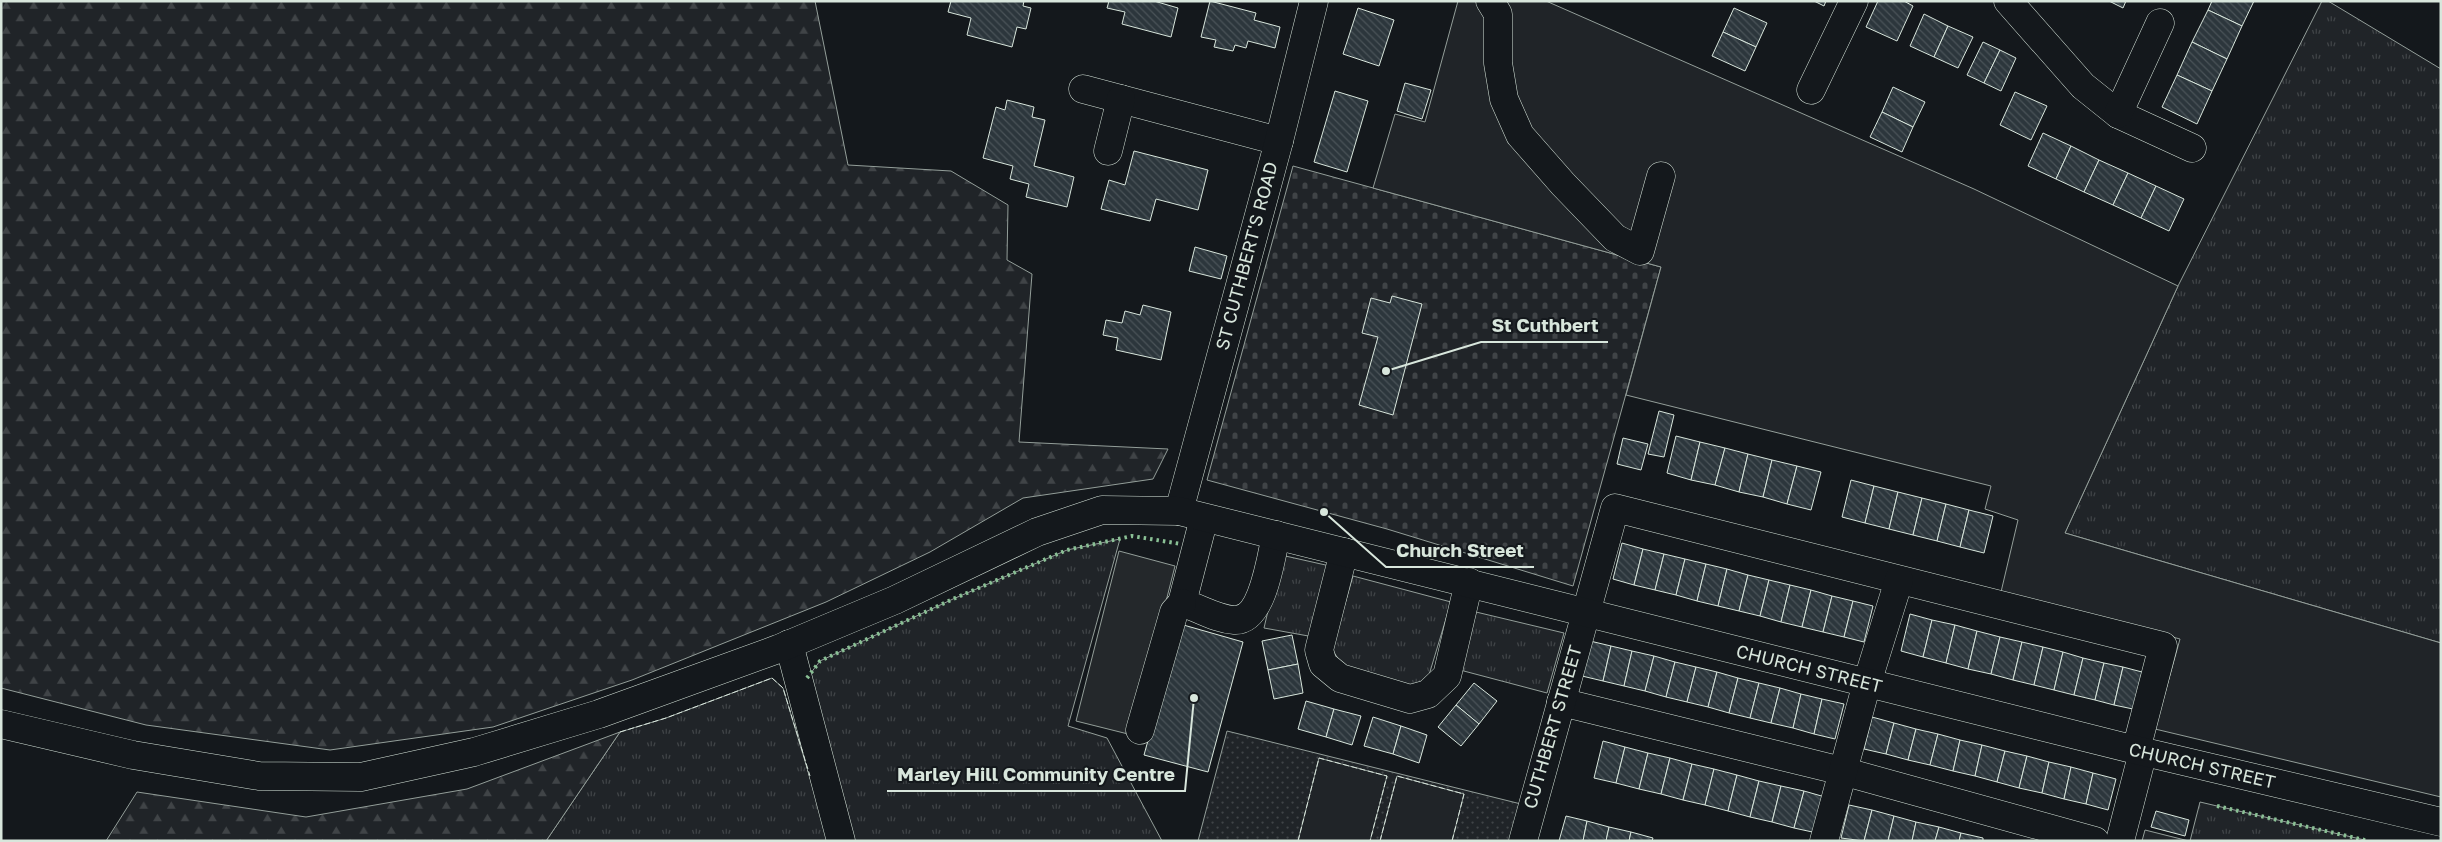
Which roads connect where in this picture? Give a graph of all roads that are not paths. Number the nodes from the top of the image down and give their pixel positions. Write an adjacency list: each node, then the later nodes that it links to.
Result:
1 (1314, 1): 10 (main road, ST CUTHBERT'S ROAD)
2 (1490, 1): 13 (main road)
3 (1854, 1): 7 (main road)
4 (2008, 1): 9 (main road)
5 (2160, 23): 9 (main road)
6 (1083, 89): 8 (main road)
7 (1811, 90)
8 (1121, 99): 10 (main road); 12 (main road)
9 (2118, 114): 11 (main road)
10 (1280, 141): 14 (main road, ST CUTHBERT'S ROAD)
11 (2192, 148)
12 (1108, 151)
13 (1661, 176)
14 (1192, 514): 15 (main road, CHURCH STREET); 19 (main road, ST CUTHBERT'S ROAD); 21 (main road, CHURCH STREET)
15 (1276, 535): 16 (main road, CHURCH STREET); 19 (main road)
16 (1344, 552): 18 (main road, CHURCH STREET); 18 (main road)
17 (1899, 580): 20 (main road, CUTHBERT STREET); 22 (main road); 26 (main road)
18 (1469, 582): 20 (main road, CHURCH STREET)
19 (1182, 603): 25 (main road, ST CUTHBERT'S ROAD)
20 (1585, 613): 22 (main road, CHURCH STREET); 23 (main road, CUTHBERT STREET)
21 (789, 644): 24 (main road, CHURCH STREET); 29 (main road)
22 (1867, 683): 26 (main road, CHURCH STREET); 27 (main road)
23 (1560, 702): 27 (main road); 30 (main road, CUTHBERT STREET)
24 (1, 724)
25 (1140, 730)
26 (2139, 751): 28 (main road, CHURCH STREET); 33 (main road)
27 (1842, 771): 31 (main road); 32 (main road)
28 (2441, 822)
29 (841, 841)
30 (1523, 841)
31 (1824, 841)
32 (2095, 841)
33 (2120, 841)

